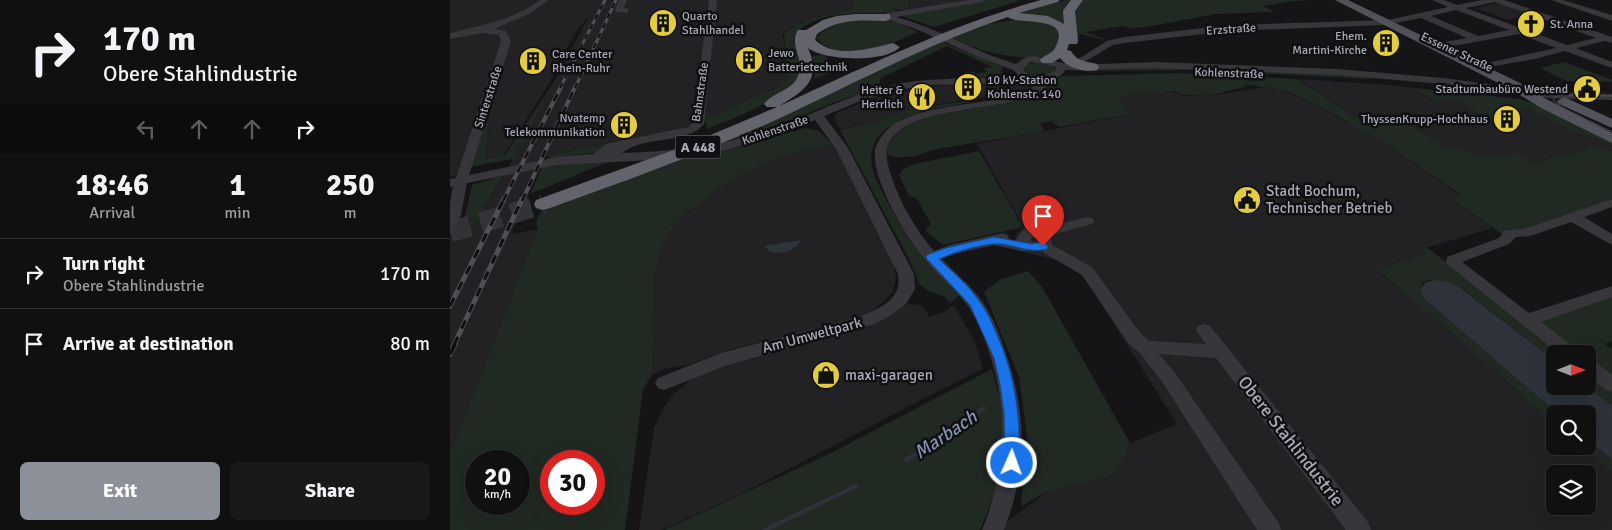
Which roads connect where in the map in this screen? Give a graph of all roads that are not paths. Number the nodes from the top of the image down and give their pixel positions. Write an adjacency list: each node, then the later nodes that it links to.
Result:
1 (545, 0): 20 (street)
2 (623, 0): 14 (street)
3 (713, 0): 42 (street, Bahnstraße)
4 (982, 0): 16 (street)
5 (1036, 0): 22 (highway, A 448)
6 (1054, 0): 19 (highway, A 448)
7 (1077, 0): 30 (highway)
8 (1340, 0): 18 (main road, Essener Straße)
9 (1349, 0): 18 (main road, Essener Straße)
10 (1436, 0): 13 (street)
11 (1495, 0): 13 (street, Erzstraße); 25 (street)
12 (1555, 0): 17 (street)
13 (1456, 8): 15 (street, Erzstraße); 21 (street)
14 (625, 11)
15 (1422, 15): 18 (street, Erzstraße); 24 (street)
16 (885, 17): 22 (street); 22 (highway); 39 (highway)
17 (1612, 18)
18 (1388, 21): 26 (main road, Essener Straße); 28 (street, Erzstraße); 34 (main road, Essener Straße)
19 (960, 29): 30 (highway); 39 (highway, A 448)
20 (482, 30): 23 (street); 45 (street, Sinterstraße)
21 (1520, 31): 24 (street); 27 (street)
22 (929, 32): 32 (street); 39 (highway, A 448)
23 (450, 36)
24 (1478, 39): 26 (street)
25 (1609, 39): 27 (street)
26 (1442, 45): 31 (main road, Essener Straße)
27 (1565, 48): 29 (street); 31 (street)
28 (1087, 63): 30 (highway); 33 (street, Kohlenstraße)
29 (1612, 65)
30 (1057, 66): 32 (street, Kohlenstraße); 32 (street, Kohlenstraße); 33 (street, Kohlenstraße); 35 (street)
31 (1486, 66): 36 (main road, Essener Straße)
32 (1026, 72): 35 (street); 38 (street, Kohlenstraße)
33 (1396, 79): 34 (street, Kohlenstraße)
34 (1527, 93): 36 (street, Kohlenstraße); 41 (main road, Essener Straße)
35 (1030, 94): 52 (street)
36 (1549, 95): 37 (street, Kohlenstraße); 40 (main road, Essener Straße)
37 (1612, 96)
38 (817, 115): 44 (street, Kohlenstraße); 60 (street, Am Umweltpark)
39 (745, 119)
40 (1612, 124)
41 (1612, 139)
42 (639, 141): 43 (street, Bahnstraße); 44 (street, Bahnstraße)
43 (597, 157): 44 (street, Kohlenstraße); 45 (street, Kohlenstraße)
44 (610, 157)
45 (455, 182): 49 (street)
46 (1612, 203): 47 (street)
47 (1573, 217): 51 (street); 54 (street)
48 (1087, 221): 50 (street)
49 (450, 223)
50 (1034, 240): 52 (street); 57 (street)
51 (1612, 240)
52 (931, 258): 62 (street)
53 (1612, 291): 54 (street)
54 (1528, 320): 56 (street)
55 (1204, 330): 58 (street, Obere Stahlindustrie)
56 (1560, 345)
57 (1145, 347): 58 (street); 63 (street)
58 (1222, 352): 64 (street, Obere Stahlindustrie)
59 (1596, 372): 61 (street)
60 (664, 383)
61 (1612, 385)
62 (993, 530)
63 (1270, 530)
64 (1360, 530)

